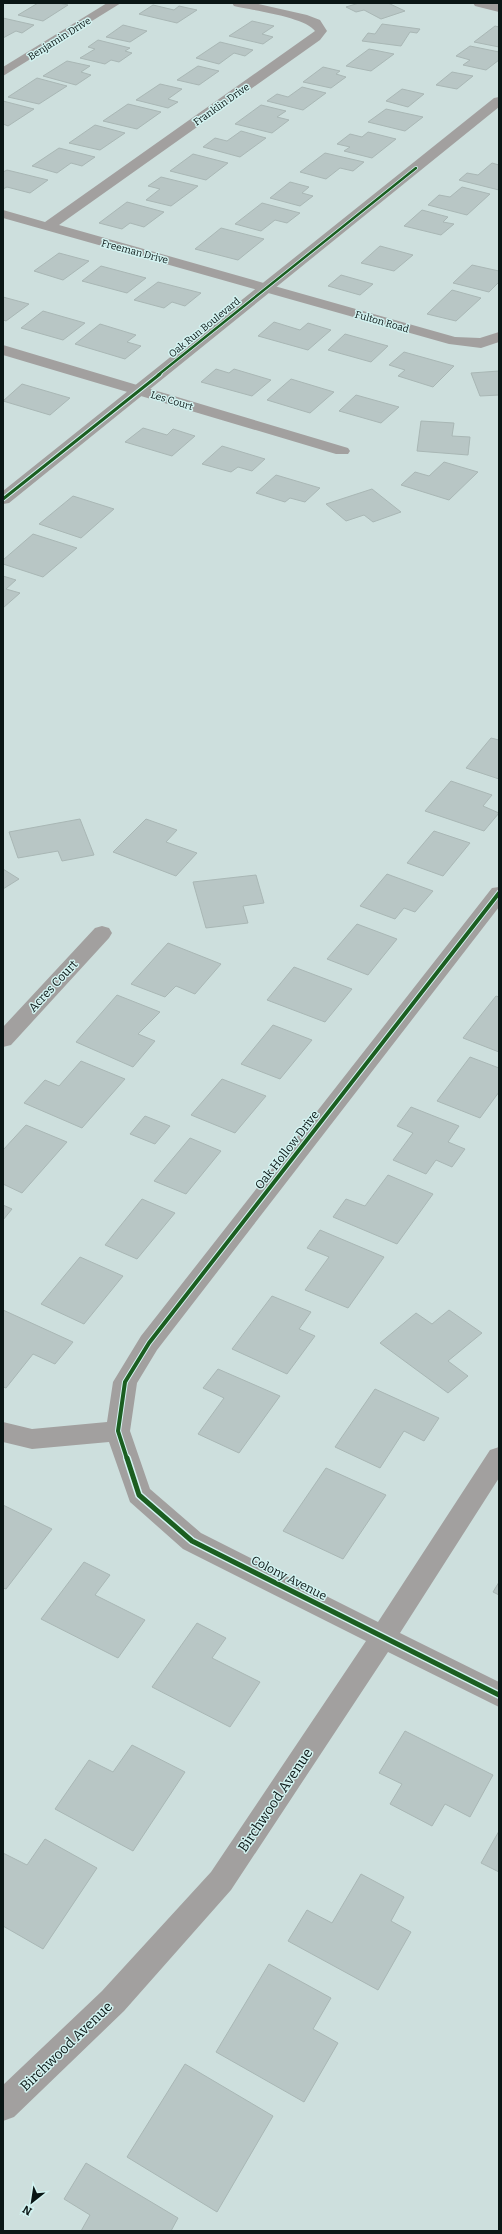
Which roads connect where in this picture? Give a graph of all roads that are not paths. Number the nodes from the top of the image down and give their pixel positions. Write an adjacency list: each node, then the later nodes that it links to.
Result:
1 (115, 3): 5 (street, Benjamin Drive)
2 (238, 3): 8 (street, Franklin Drive)
3 (479, 3): 4 (street)
4 (499, 8)
5 (3, 72)
6 (499, 101): 9 (street, Oak Run Boulevard)
7 (3, 214): 8 (street, Freeman Drive)
8 (47, 227): 9 (street, Freeman Drive)
9 (266, 287): 10 (street, Fulton Road); 12 (street, Oak Run Boulevard)
10 (499, 338)
11 (3, 350): 12 (street, Les Court)
12 (139, 390): 13 (street, Les Court); 14 (street, Oak Run Boulevard)
13 (342, 451)
14 (3, 499)
15 (499, 893): 18 (street, Oak Hollow Drive)
16 (102, 933): 17 (street, Acres Court)
17 (3, 1040)
18 (118, 1431): 19 (street); 21 (street, Colony Avenue)
19 (3, 1432)
20 (499, 1457): 21 (street, Birchwood Avenue)
21 (383, 1637): 22 (street, Colony Avenue); 23 (street, Birchwood Avenue)
22 (499, 1695)
23 (3, 2106)

